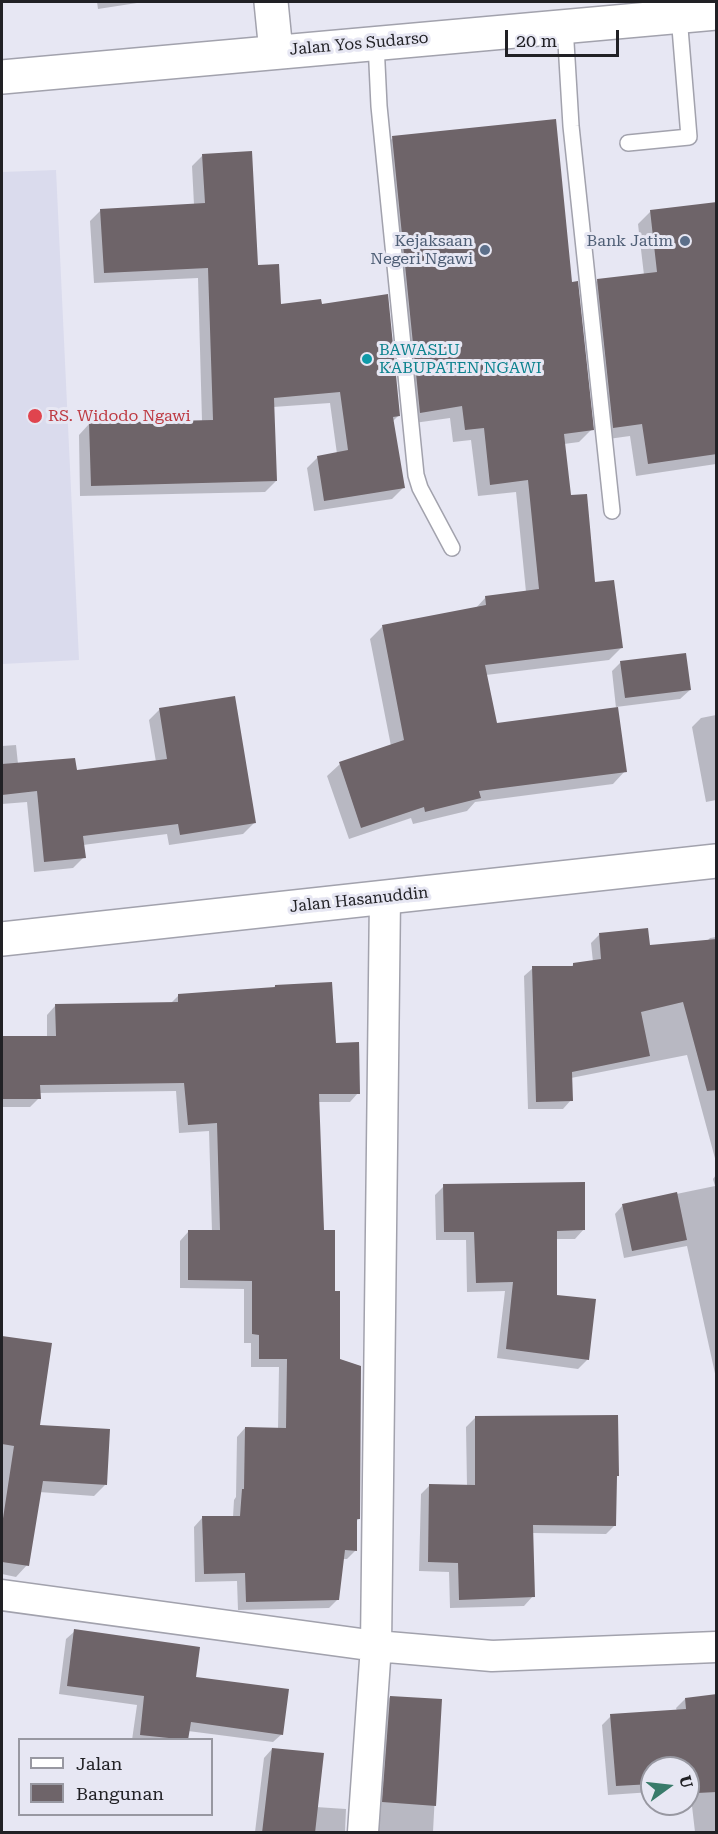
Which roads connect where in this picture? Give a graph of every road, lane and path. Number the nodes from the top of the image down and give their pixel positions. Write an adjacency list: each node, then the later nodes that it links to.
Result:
1 (271, 2): 6 (street)
2 (717, 13): 3 (street, Jalan Yos Sudarso)
3 (679, 16): 4 (street, Jalan Yos Sudarso); 8 (lane)
4 (565, 26): 5 (street, Jalan Yos Sudarso); 9 (lane)
5 (376, 43): 6 (street, Jalan Yos Sudarso); 10 (lane)
6 (276, 52): 7 (street, Jalan Yos Sudarso)
7 (2, 77)
8 (628, 143)
9 (612, 511)
10 (452, 548)
11 (717, 861): 12 (street, Jalan Hasanuddin)
12 (385, 897): 13 (street, Jalan Hasanuddin); 15 (street)
13 (2, 939)
14 (2, 1595): 15 (street)
15 (376, 1646): 16 (street); 17 (street)
16 (717, 1647)
17 (363, 1833)

